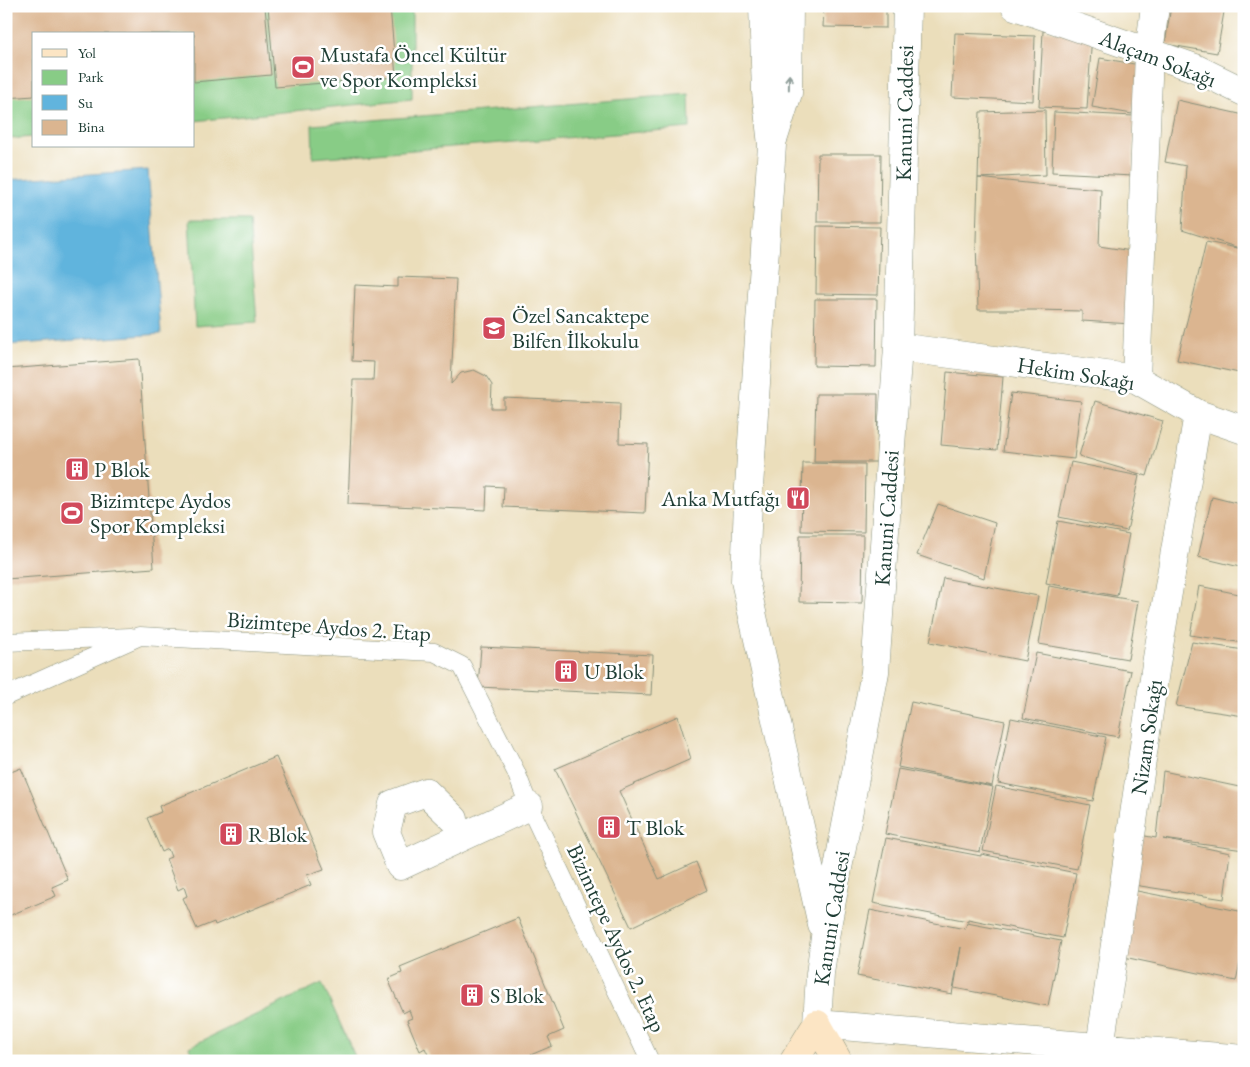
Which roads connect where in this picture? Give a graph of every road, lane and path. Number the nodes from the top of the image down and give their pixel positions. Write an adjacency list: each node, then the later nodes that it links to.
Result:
1 (763, 6): 8 (street)
2 (789, 6): 8 (street, one-way to 2)
3 (907, 6): 9 (street, Kanuni Caddesi)
4 (1015, 6): 6 (street, Alaçam Sokağı)
5 (1154, 6): 6 (street)
6 (1149, 53): 7 (street, Alaçam Sokağı); 10 (street)
7 (1244, 92)
8 (772, 145): 18 (street)
9 (898, 347): 10 (street, Hekim Sokağı); 18 (street, Kanuni Caddesi)
10 (1136, 380): 11 (street, Hekim Sokağı)
11 (1198, 414): 12 (street, Hekim Sokağı); 20 (street, Nizam Sokağı)
12 (1244, 430)
13 (140, 636): 14 (lane); 15 (lane, Bizimtepe Aydos 2. Etap); 16 (lane, Bizimtepe Aydos 2. Etap)
14 (6, 642)
15 (6, 696)
16 (529, 806): 17 (street); 22 (lane, Bizimtepe Aydos 2. Etap)
17 (454, 819)
18 (825, 937): 19 (street, Kanuni Caddesi)
19 (817, 1024): 20 (street); 23 (street, Kanuni Caddesi); 24 (street)
20 (1100, 1054): 21 (street)
21 (1244, 1059)
22 (650, 1061)
23 (794, 1061)
24 (838, 1061)

